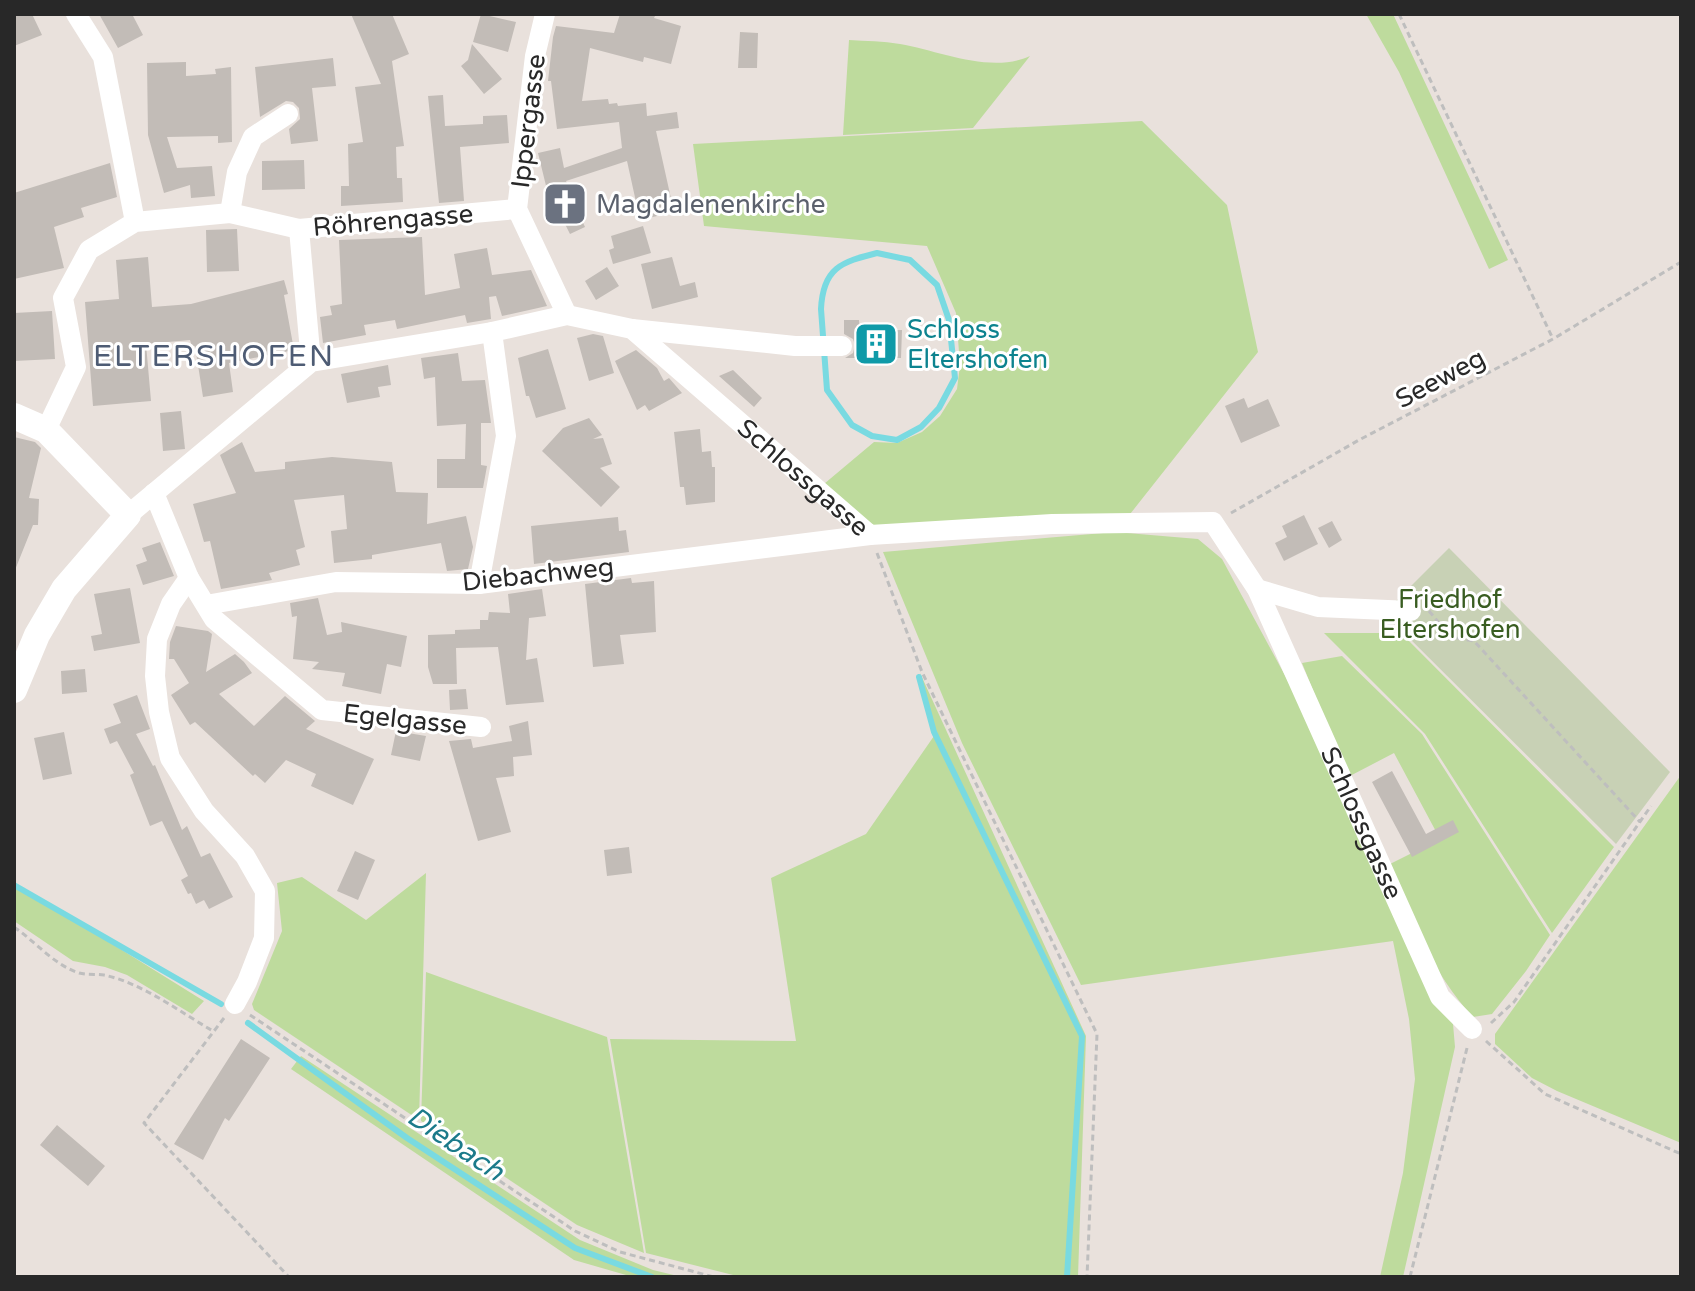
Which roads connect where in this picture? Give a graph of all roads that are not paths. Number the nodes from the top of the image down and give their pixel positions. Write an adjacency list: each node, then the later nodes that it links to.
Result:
1 (76, 14): 6 (street)
2 (545, 14): 4 (street, Ippergasse)
3 (288, 114): 5 (street)
4 (517, 209): 7 (street, Röhrengasse); 8 (street, Ippergasse)
5 (230, 213): 6 (street, Röhrengasse); 7 (street, Röhrengasse)
6 (135, 222): 14 (street, Röhrengasse)
7 (299, 229): 12 (street)
8 (567, 315): 9 (street, Schlossgasse); 10 (street, Schlossgasse)
9 (632, 329): 11 (street); 17 (street, Schlossgasse)
10 (492, 332): 12 (street, Schlossgasse); 19 (street)
11 (836, 346)
12 (311, 362): 15 (street)
13 (14, 416): 14 (street)
14 (46, 430): 16 (street)
15 (154, 493): 16 (street); 18 (street, Egelgasse)
16 (128, 515): 23 (street)
17 (870, 535): 19 (street, Diebachweg); 20 (street, Schlossgasse)
18 (189, 578): 21 (street, Egelgasse); 25 (street)
19 (479, 584): 21 (street, Diebachweg)
20 (1257, 589): 22 (street); 26 (street, Schlossgasse)
21 (206, 605): 24 (street, Egelgasse)
22 (1411, 611)
23 (14, 690)
24 (481, 727)
25 (235, 1004)
26 (1472, 1029)

